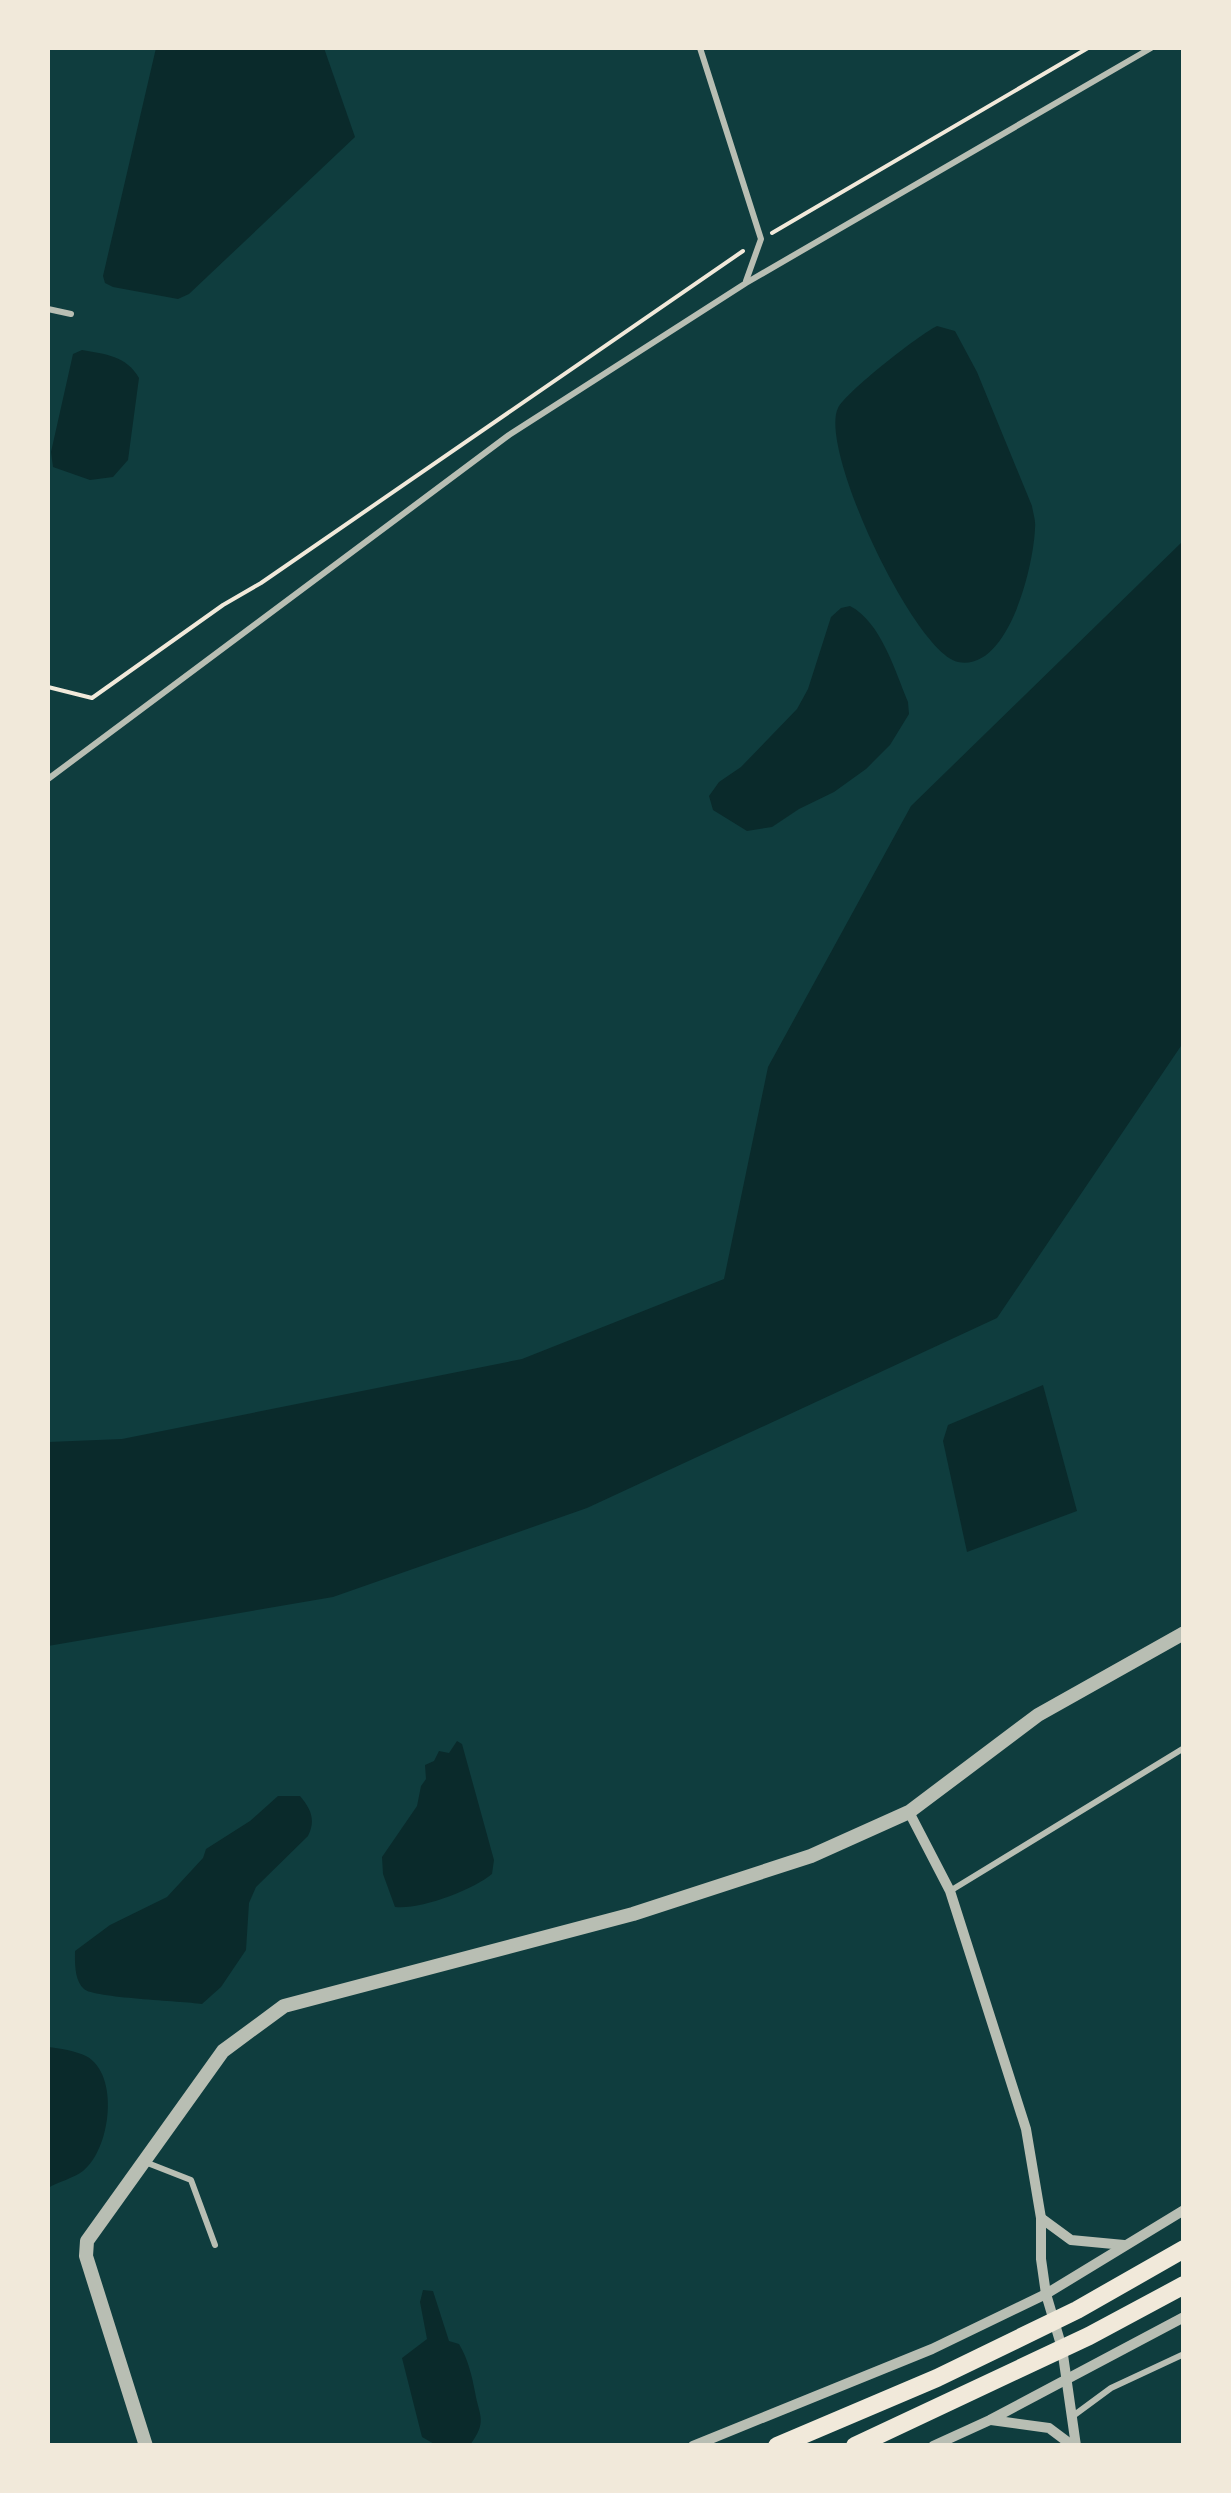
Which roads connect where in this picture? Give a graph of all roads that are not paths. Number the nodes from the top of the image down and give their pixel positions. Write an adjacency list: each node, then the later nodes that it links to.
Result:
1 (700, 48): 3 (lane)
2 (1152, 48): 3 (lane)
3 (746, 282): 6 (lane)
4 (48, 309): 5 (lane)
5 (72, 314)
6 (48, 779)
7 (1184, 1634): 9 (street)
8 (1184, 1748): 10 (lane)
9 (909, 1812): 10 (street); 11 (street)
10 (950, 1891): 13 (street)
11 (144, 2161): 14 (lane); 26 (street)
12 (1184, 2210): 15 (street)
13 (1041, 2218): 15 (street); 18 (street)
14 (215, 2244)
15 (1125, 2245): 18 (street)
16 (1184, 2249): 20 (main road)
17 (1184, 2284): 21 (main road)
18 (1046, 2294): 20 (street); 27 (street)
19 (1184, 2317): 23 (street)
20 (1054, 2321): 21 (street); 28 (main road)
21 (1062, 2348): 23 (street); 29 (main road)
22 (1184, 2354): 24 (lane)
23 (1067, 2380): 24 (street); 25 (street)
24 (1072, 2416): 31 (street)
25 (990, 2420): 30 (street); 31 (street)
26 (146, 2446)
27 (693, 2446)
28 (776, 2446)
29 (855, 2446)
30 (934, 2446)
31 (1075, 2446)

